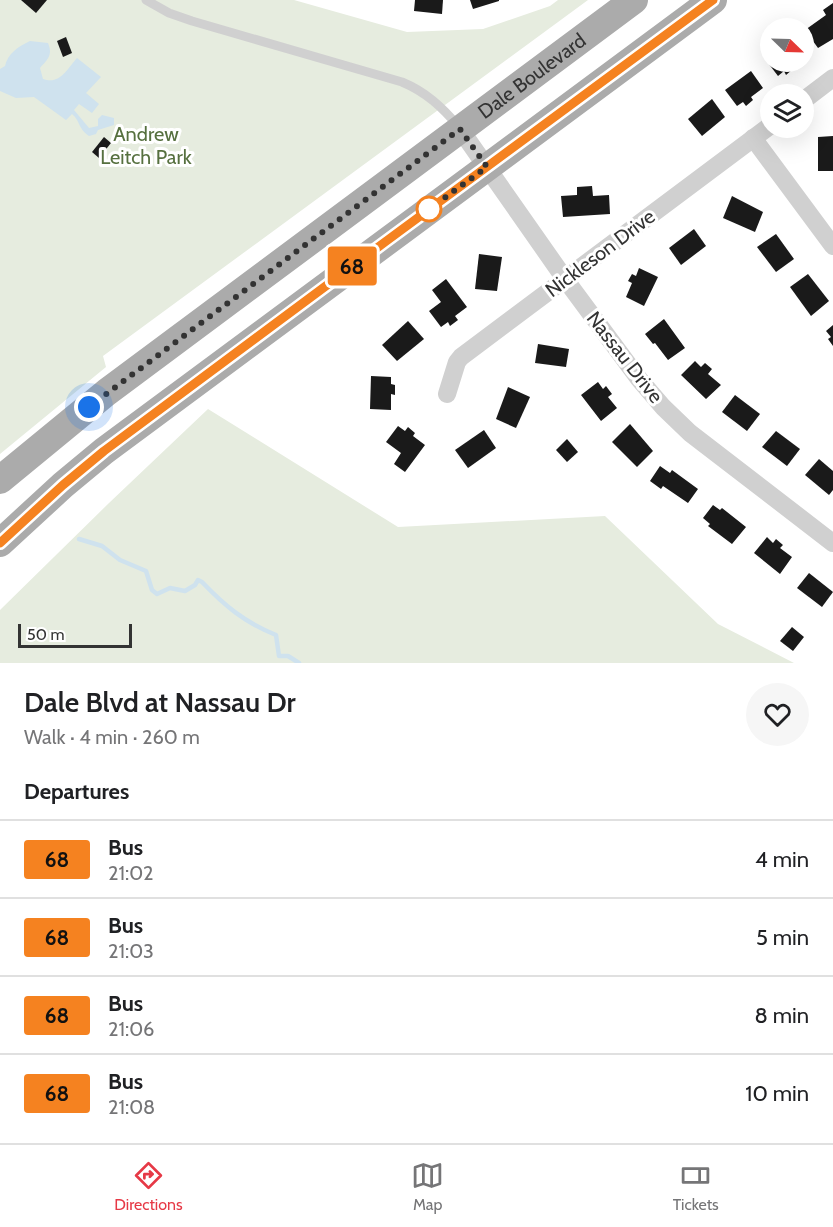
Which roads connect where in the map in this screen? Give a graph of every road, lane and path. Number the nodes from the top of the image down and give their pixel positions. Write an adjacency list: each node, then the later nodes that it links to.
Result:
1 (146, 0): 6 (lane)
2 (634, 0): 6 (main road, Dale Boulevard)
3 (713, 0): 9 (main road)
4 (833, 78): 5 (street)
5 (814, 92)
6 (460, 129): 9 (street, Nassau Drive); 13 (main road, Dale Boulevard)
7 (760, 133): 8 (street, Nickleson Drive)
8 (753, 138): 10 (street); 11 (street, Nickleson Drive)
9 (487, 167): 11 (street, Nassau Drive); 14 (main road)
10 (833, 246)
11 (565, 279): 12 (street, Nickleson Drive); 15 (street, Nassau Drive)
12 (447, 394)
13 (0, 480)
14 (0, 543)
15 (833, 543)

